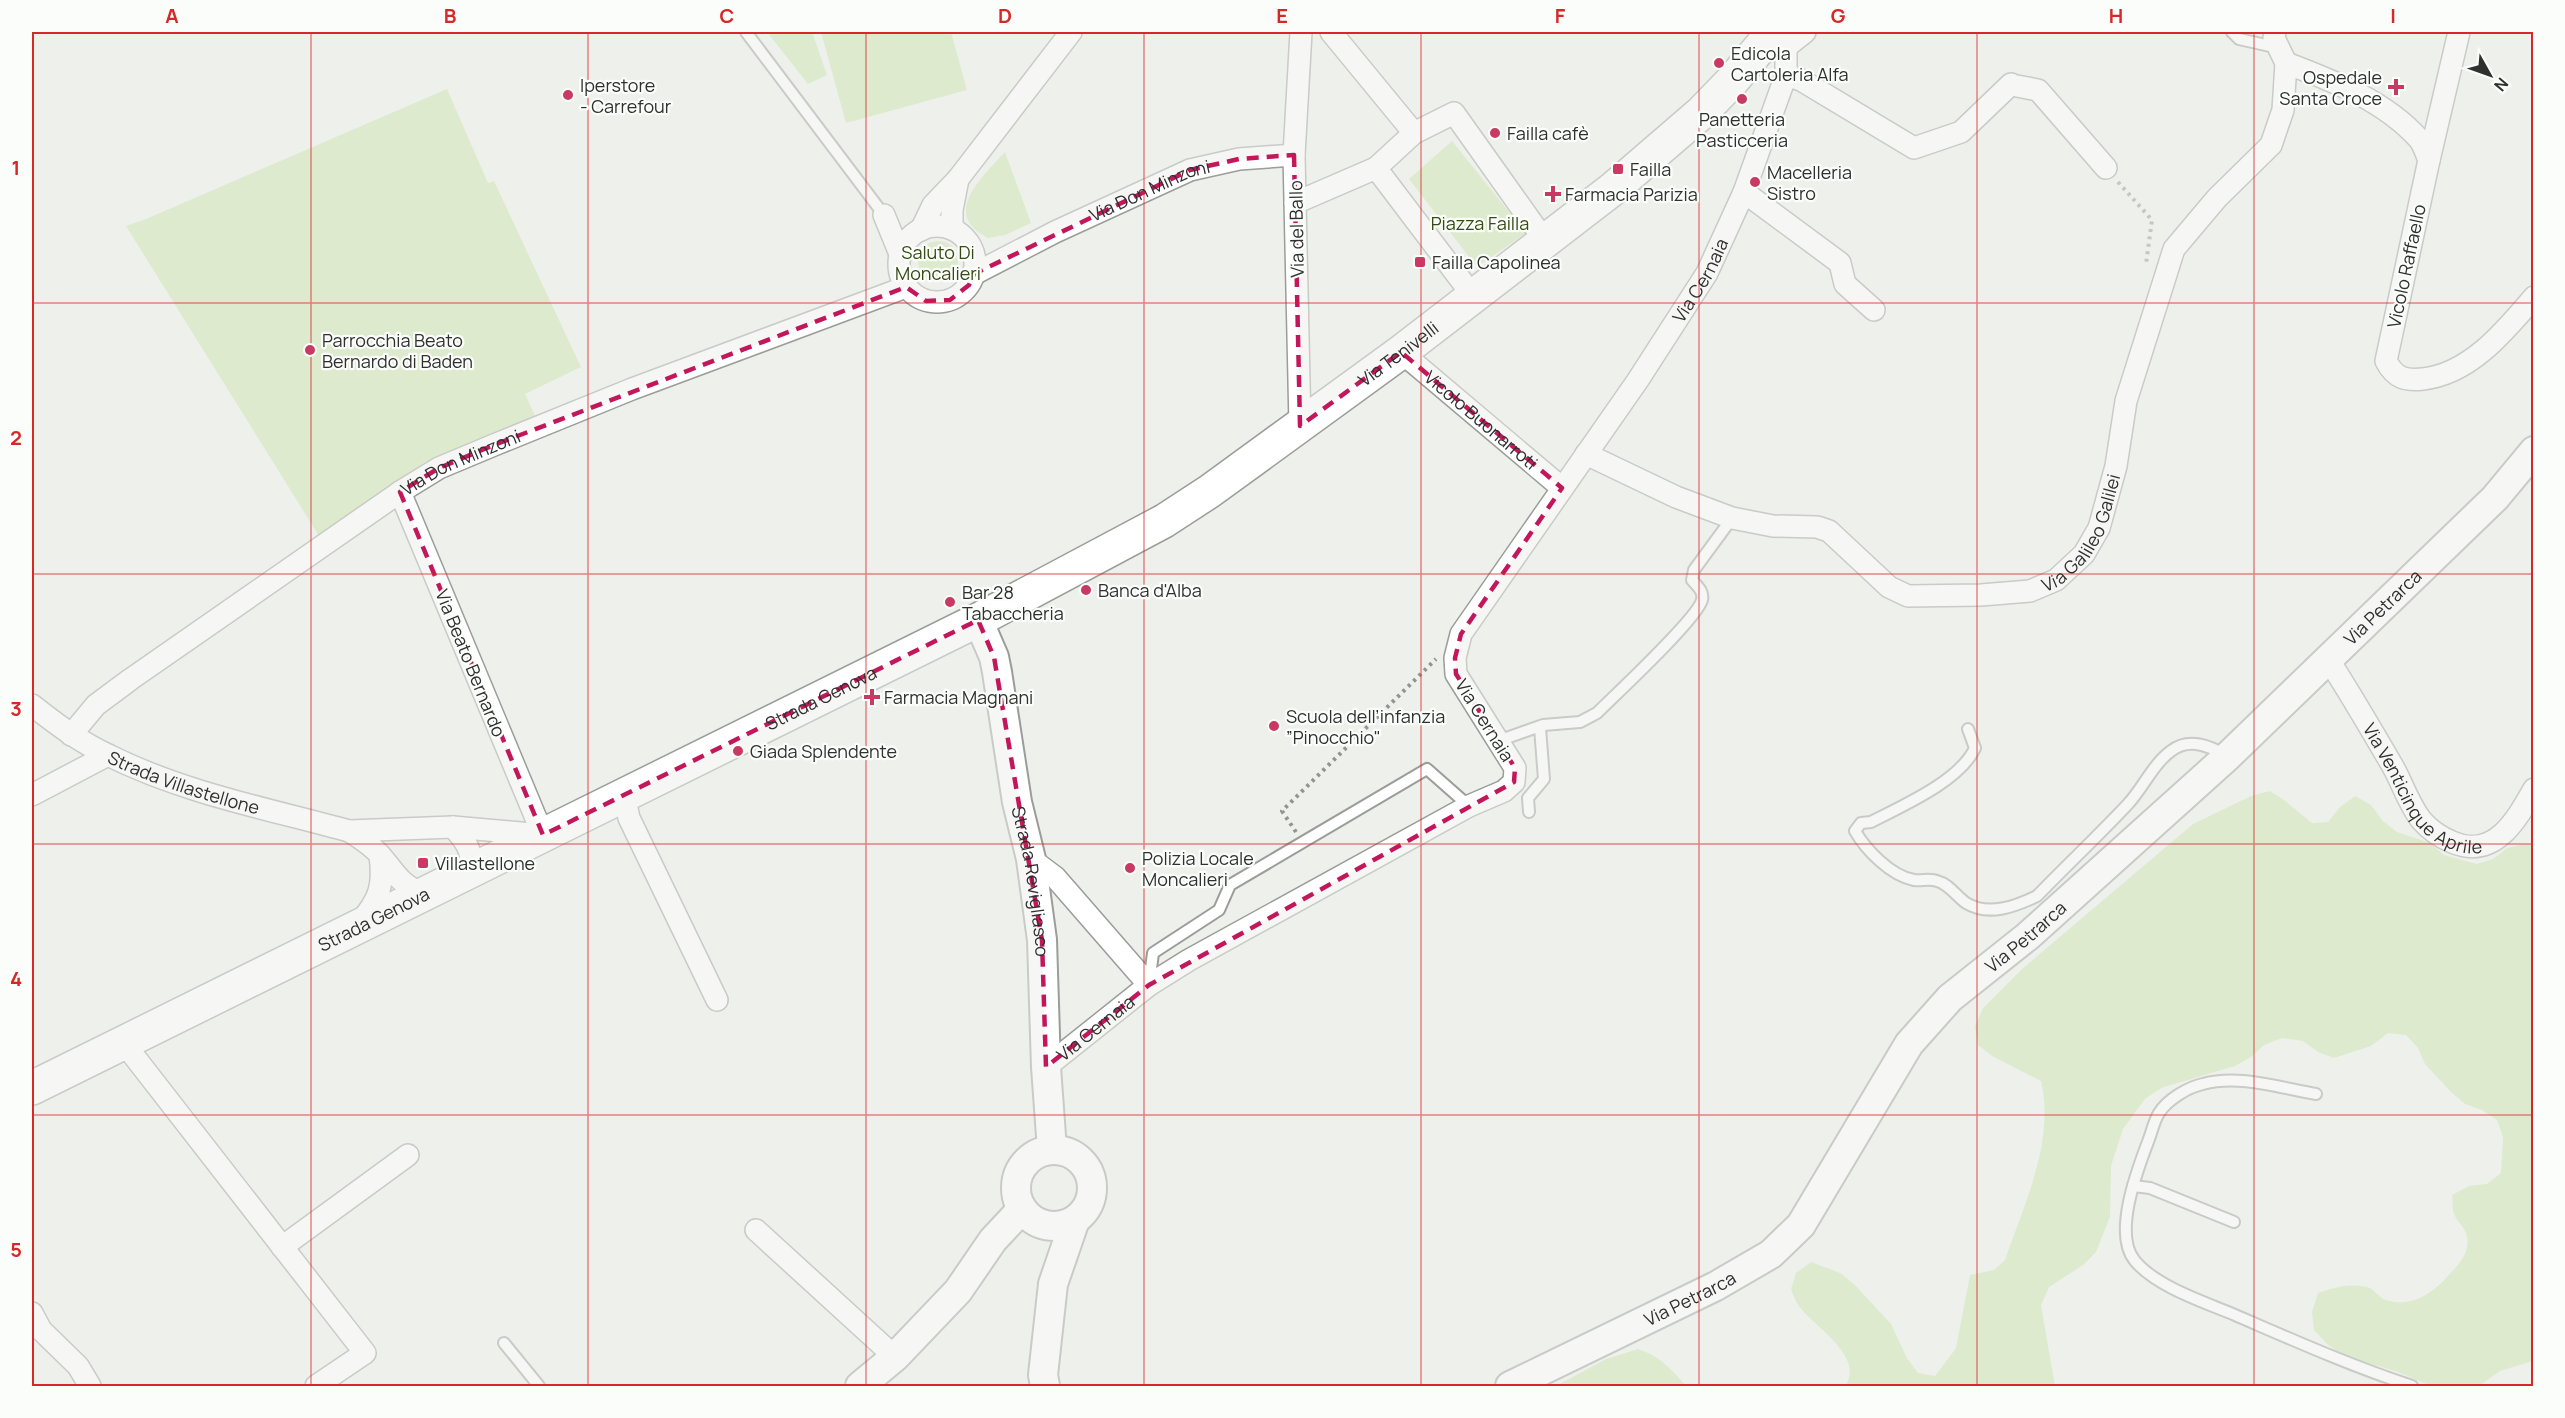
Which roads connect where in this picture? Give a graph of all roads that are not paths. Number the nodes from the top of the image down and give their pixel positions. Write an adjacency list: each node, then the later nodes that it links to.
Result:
1 (746, 32): 19 (lane)
2 (1071, 32): 16 (street)
3 (1301, 32): 12 (street, Via del Ballo)
4 (1331, 32): 11 (street)
5 (1805, 32): 8 (street)
6 (2232, 32): 9 (lane)
7 (2459, 32): 13 (street, Vicolo Raffaello)
8 (1776, 38): 10 (street, Via Cernaia); 22 (main road, Via Tenivelli)
9 (2280, 47): 13 (street); 37 (street, Via Galileo Galilei)
10 (1786, 75): 15 (street); 17 (street, Via Cernaia)
11 (1414, 133): 14 (street); 22 (street)
12 (1294, 156): 18 (street, Via del Ballo); 24 (street, Via Don Minzoni)
13 (2429, 160): 29 (street, Vicolo Raffaello)
14 (1376, 168): 18 (street); 28 (street)
15 (2106, 168)
16 (958, 179): 20 (street); 21 (street)
17 (1744, 192): 30 (street); 34 (street, Via Cernaia)
18 (1295, 204): 32 (street, Via del Ballo)
19 (884, 215): 21 (street); 25 (street)
20 (952, 229): 21 (street); 23 (street)
21 (919, 231): 25 (street)
22 (1545, 241): 28 (main road, Via Tenivelli)
23 (971, 247): 24 (street); 26 (street)
24 (1015, 252): 26 (street, Via Don Minzoni)
25 (900, 254): 27 (street)
26 (974, 274): 27 (street)
27 (906, 287): 36 (street, Via Don Minzoni)
28 (1473, 296): 31 (main road, Via Tenivelli)
29 (2534, 297)
30 (1874, 309)
31 (1401, 352): 32 (main road, Via Tenivelli); 35 (street, Vicolo Buonarroti)
32 (1300, 426): 38 (main road, Via Tenivelli)
33 (2534, 451): 39 (street, Via Petrarca)
34 (1586, 454): 35 (street, Via Cernaia); 37 (street, Via Galileo Galilei)
35 (1562, 488): 44 (street, Via Cernaia)
36 (400, 492): 43 (street, Via Don Minzoni); 54 (street, Via Beato Bernardo)
37 (1731, 520): 41 (lane)
38 (982, 618): 49 (main road, Strada Genova); 56 (street, Strada Revigliasco)
39 (2328, 659): 46 (street, Via Petrarca); 47 (street, Via Venticinque Aprile)
40 (32, 705): 43 (street, Strada Villastellone)
41 (1540, 728): 44 (lane); 51 (lane)
42 (1968, 729): 46 (lane)
43 (71, 735): 45 (street, Strada Villastellone)
44 (1498, 741): 50 (street, Via Cernaia)
45 (108, 755): 48 (street); 53 (street, Strada Villastellone)
46 (2228, 756): 83 (street, Via Petrarca)
47 (2534, 789)
48 (32, 795)
49 (624, 795): 54 (main road, Strada Genova); 61 (street)
50 (1470, 807): 60 (street, Via Cernaia); 60 (lane)
51 (1529, 812)
52 (453, 827): 53 (street, Strada Villastellone); 54 (street, Strada Villastellone); 57 (street)
53 (349, 831): 55 (street, Strada Villastellone)
54 (543, 835): 57 (main road, Strada Genova)
55 (380, 855): 58 (street, Strada Villastellone); 59 (street)
56 (1031, 859): 60 (street); 63 (street, Strada Revigliasco)
57 (470, 872): 58 (main road, Strada Genova)
58 (424, 894): 59 (main road, Strada Genova)
59 (352, 930): 62 (main road, Strada Genova)
60 (1149, 985): 63 (street, Via Cernaia)
61 (717, 1000)
62 (123, 1042): 64 (main road, Strada Genova); 73 (street)
63 (1046, 1067): 66 (street, Strada Revigliasco)
64 (32, 1088)
65 (2316, 1094): 68 (lane)
66 (1052, 1150): 69 (street); 70 (street)
67 (408, 1155): 73 (street)
68 (2133, 1186): 71 (lane); 84 (lane)
69 (1028, 1215): 70 (street); 74 (street); 77 (street)
70 (1075, 1220): 74 (street)
71 (2234, 1222)
72 (756, 1230): 77 (street)
73 (282, 1247): 79 (street)
74 (1053, 1284): 82 (street)
75 (32, 1313): 78 (street)
76 (504, 1343): 80 (lane)
77 (895, 1357): 81 (street)
78 (90, 1386)
79 (316, 1386)
80 (539, 1386)
81 (860, 1386)
82 (1045, 1386)
83 (1510, 1386)
84 (2412, 1386)

